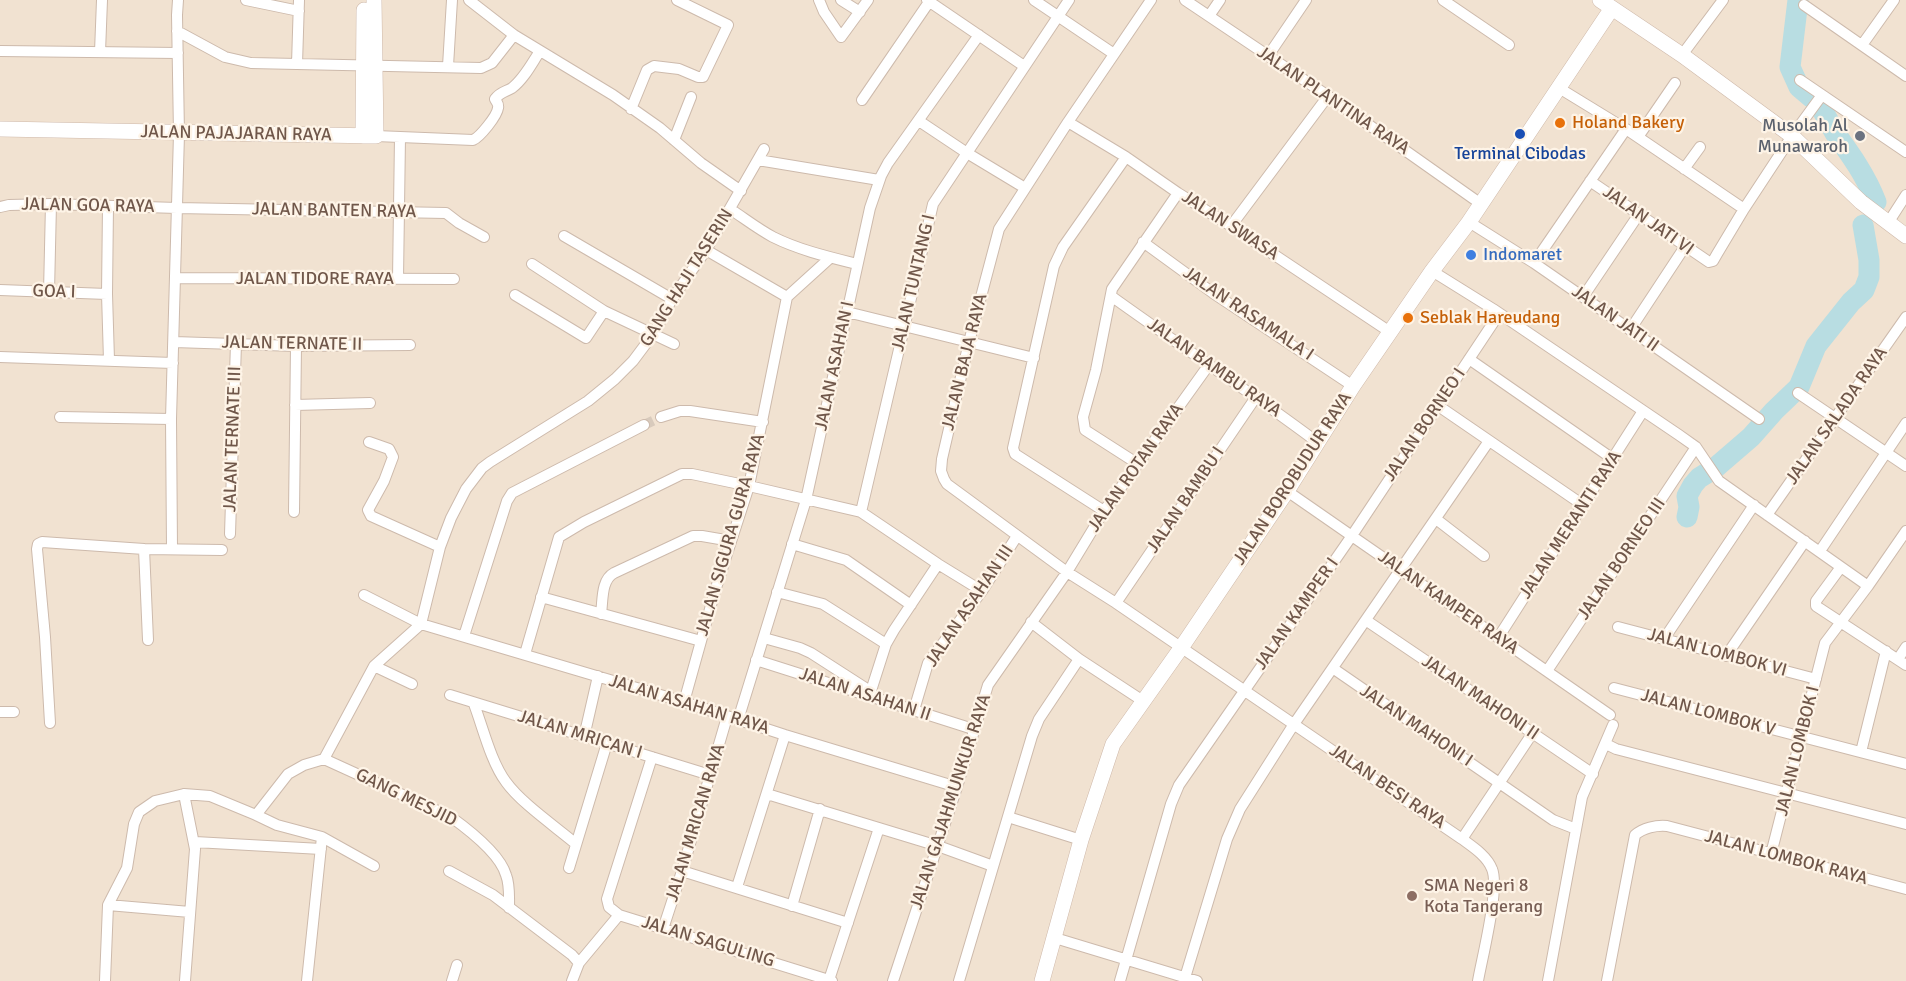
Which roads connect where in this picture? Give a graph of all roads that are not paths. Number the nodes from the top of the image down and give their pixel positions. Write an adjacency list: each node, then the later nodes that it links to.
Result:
1 (102, 0): 36 (street)
2 (178, 0): 29 (street)
3 (246, 0): 23 (street)
4 (364, 0): 42 (street)
5 (374, 0): 42 (street)
6 (452, 0): 43 (street)
7 (469, 0): 30 (street)
8 (677, 0): 53 (street)
9 (819, 0): 26 (street)
10 (841, 0): 26 (street)
11 (868, 0): 26 (street)
12 (1034, 0): 27 (street)
13 (1069, 0): 27 (street, JALAN TUNTANG I)
14 (1151, 0): 38 (street, JALAN BAJA RAYA)
15 (1185, 0): 28 (street, JALAN PLANTINA RAYA)
16 (1220, 0): 28 (street)
17 (1306, 0): 40 (street)
18 (1443, 0): 24 (street)
19 (1894, 0): 33 (street)
20 (928, 1): 31 (street); 52 (street)
21 (1718, 2): 39 (street)
22 (1606, 4): 39 (street); 48 (street, JALAN BOROBUDUR RAYA)
23 (299, 5): 41 (street)
24 (1460, 5): 32 (street)
25 (1804, 5): 33 (street)
26 (860, 12)
27 (1058, 16): 38 (street); 44 (street, JALAN TUNTANG I)
28 (1209, 16): 40 (street, JALAN PLANTINA RAYA)
29 (177, 31): 37 (street); 41 (street)
30 (514, 35): 35 (street); 43 (street)
31 (979, 35): 44 (street); 54 (street, JALAN ASAHAN I)
32 (1509, 45)
33 (1862, 45): 45 (street)
34 (0, 51): 36 (street)
35 (540, 51): 53 (street); 61 (street, JALAN PAJAJARAN RAYA)
36 (100, 52): 37 (street)
37 (178, 53): 58 (street)
38 (1114, 54): 55 (street, JALAN BAJA RAYA)
39 (1682, 55): 59 (street)
40 (1268, 56): 50 (street, JALAN PLANTINA RAYA)
41 (297, 64): 42 (street)
42 (369, 66): 43 (street); 60 (street)
43 (448, 66)
44 (1024, 66): 67 (street, JALAN TUNTANG I)
45 (1906, 76)
46 (1800, 80): 49 (street)
47 (1675, 83): 62 (street)
48 (1559, 88): 57 (street); 78 (street, JALAN BOROBUDUR RAYA)
49 (1822, 95): 59 (street); 66 (street)
50 (1328, 96): 78 (street, JALAN PLANTINA RAYA); 88 (street)
51 (691, 97): 63 (street)
52 (862, 100)
53 (631, 109): 63 (street)
54 (919, 121): 67 (street); 71 (street, JALAN ASAHAN I)
55 (1068, 122): 68 (street, JALAN SWASA); 73 (street, JALAN BAJA RAYA)
56 (0, 129): 58 (street, JALAN PAJAJARAN RAYA)
57 (1626, 129): 62 (street); 72 (street)
58 (179, 134): 60 (street, JALAN PAJAJARAN RAYA); 81 (street)
59 (1792, 135): 83 (street); 86 (street)
60 (370, 136): 61 (street, JALAN PAJAJARAN RAYA)
61 (400, 137): 84 (street)
62 (1638, 137): 70 (street)
63 (674, 140): 74 (street)
64 (1700, 147): 70 (street)
65 (764, 149): 69 (street, GANG HAJI TASERIN)
66 (1906, 152)
67 (967, 153): 73 (street); 115 (street, JALAN TUNTANG I)
68 (1126, 157): 75 (street, JALAN SWASA); 126 (street)
69 (758, 160): 71 (street); 74 (street, GANG HAJI TASERIN)
70 (1684, 169): 83 (street)
71 (879, 180): 98 (street, JALAN ASAHAN I)
72 (1590, 181): 85 (street, JALAN JATI VI); 96 (street)
73 (1025, 188): 120 (street, JALAN BAJA RAYA)
74 (741, 191): 82 (street, GANG HAJI TASERIN)
75 (1178, 193): 88 (street, JALAN SWASA); 92 (street)
76 (1906, 195): 86 (street)
77 (51, 204): 79 (street, JALAN GOA RAYA); 80 (street, JALAN GOA RAYA); 104 (street)
78 (1481, 204): 87 (street, JALAN BOROBUDUR RAYA)
79 (108, 206): 81 (street, JALAN GOA RAYA); 105 (street)
80 (0, 207)
81 (177, 208): 84 (street, JALAN BANTEN RAYA); 100 (street)
82 (730, 209): 94 (street, GANG HAJI TASERIN); 95 (street)
83 (1744, 209): 93 (street, JALAN JATI VI)
84 (399, 212): 91 (street, JALAN BANTEN RAYA); 101 (street)
85 (1639, 214): 93 (street, JALAN JATI VI); 109 (street)
86 (1884, 220): 90 (street)
87 (1468, 222): 96 (street, JALAN JATI II); 99 (street, JALAN BOROBUDUR RAYA)
88 (1231, 226): 117 (street, JALAN SWASA)
89 (564, 236): 110 (street)
90 (1906, 236)
91 (484, 237)
92 (1143, 242): 107 (street); 131 (street, JALAN RASAMALA I)
93 (1686, 245): 116 (street)
94 (706, 250): 108 (street); 110 (street, GANG HAJI TASERIN)
95 (830, 258): 98 (street); 108 (street)
96 (1534, 263): 109 (street, JALAN JATI II)
97 (532, 264): 111 (street)
98 (857, 264): 112 (street, JALAN ASAHAN I)
99 (1432, 271): 113 (street); 117 (street, JALAN BOROBUDUR RAYA)
100 (175, 278): 101 (street, JALAN TIDORE RAYA); 119 (street)
101 (398, 279): 102 (street, JALAN TIDORE RAYA)
102 (454, 279)
103 (0, 290): 104 (street, GOA I)
104 (49, 292): 105 (street, GOA I)
105 (107, 294): 128 (street)
106 (514, 295): 111 (street)
107 (1111, 296): 130 (street, JALAN BAMBU RAYA); 152 (street)
108 (787, 297): 143 (street, JALAN SIGURA GURA RAYA)
109 (1583, 297): 116 (street, JALAN JATI II)
110 (672, 299): 118 (street, GANG HAJI TASERIN)
111 (604, 311): 118 (street)
112 (847, 312): 115 (street); 156 (street, JALAN ASAHAN I)
113 (1500, 314): 127 (street, JALAN BORNEO I); 137 (street)
114 (1906, 317): 140 (street, JALAN SALADA RAYA)
115 (904, 326): 120 (street); 161 (street, JALAN TUNTANG I)
116 (1630, 330): 142 (street, JALAN JATI II)
117 (1390, 332): 131 (street, JALAN BOROBUDUR RAYA)
118 (654, 333): 122 (street); 171 (street, GANG HAJI TASERIN)
119 (174, 342): 121 (street, JALAN TERNATE II); 129 (street)
120 (969, 342): 126 (street); 166 (street, JALAN BAJA RAYA)
121 (236, 343): 124 (street, JALAN TERNATE II); 165 (street, JALAN TERNATE III)
122 (674, 344)
123 (410, 345): 124 (street, JALAN TERNATE II)
124 (296, 346): 135 (street)
125 (0, 357): 128 (street)
126 (1034, 358): 159 (street)
127 (1470, 358): 136 (street, JALAN BORNEO I); 151 (street)
128 (109, 360): 129 (street)
129 (172, 363): 141 (street)
130 (1208, 366): 133 (street, JALAN BAMBU RAYA); 152 (street, JALAN ROTAN RAYA)
131 (1353, 386): 148 (street, JALAN BOROBUDUR RAYA)
132 (1798, 393): 140 (street)
133 (1256, 397): 148 (street, JALAN BAMBU RAYA); 186 (street, JALAN BAMBU I)
134 (370, 403): 135 (street)
135 (295, 405): 160 (street)
136 (1437, 405): 146 (street); 167 (street, JALAN BORNEO I)
137 (1643, 411): 149 (street); 151 (street, JALAN MERANTI RAYA)
138 (60, 417): 141 (street)
139 (661, 417): 143 (street)
140 (1835, 418): 150 (street); 162 (street, JALAN SALADA RAYA)
141 (171, 419): 173 (street)
142 (1759, 419)
143 (763, 422): 154 (street, JALAN SIGURA GURA RAYA)
144 (1906, 423): 150 (street)
145 (644, 425): 194 (street)
146 (1489, 441): 157 (street); 163 (street)
147 (369, 442): 171 (street)
148 (1317, 442): 155 (street, JALAN BOROBUDUR RAYA)
149 (1699, 452): 158 (street); 212 (street, JALAN BORNEO III)
150 (1886, 453): 153 (street); 175 (street)
151 (1613, 459): 157 (street, JALAN MERANTI RAYA)
152 (1138, 464): 159 (street, JALAN ROTAN RAYA)
153 (1906, 466)
154 (749, 486): 156 (street); 168 (street, JALAN SIGURA GURA RAYA); 185 (street)
155 (1287, 491): 167 (street, JALAN KAMPER RAYA); 202 (street, JALAN BOROBUDUR RAYA)
156 (806, 500): 161 (street); 170 (street, JALAN ASAHAN I)
157 (1584, 505): 196 (street, JALAN MERANTI RAYA)
158 (1754, 505): 162 (street); 197 (street)
159 (1104, 511): 180 (street, JALAN ROTAN RAYA)
160 (294, 512)
161 (861, 512): 177 (street)
162 (1767, 515): 169 (street)
163 (1436, 519): 176 (street); 179 (street)
164 (1906, 531): 181 (street)
165 (230, 534)
166 (1017, 536): 180 (street, JALAN BAJA RAYA); 182 (street, JALAN ASAHAN III)
167 (1351, 537): 179 (street, JALAN KAMPER RAYA); 218 (street, JALAN KAMPER I)
168 (731, 541): 188 (street); 199 (street, JALAN SIGURA GURA RAYA)
169 (1805, 541): 175 (street); 205 (street)
170 (792, 544): 183 (street, JALAN ASAHAN I); 187 (street)
171 (440, 546): 192 (street, GANG HAJI TASERIN)
172 (144, 549): 173 (street); 198 (street); 228 (street)
173 (172, 549): 174 (street)
174 (222, 550)
175 (1820, 551): 178 (street)
176 (1484, 556)
177 (938, 564): 182 (street); 187 (street)
178 (1842, 567): 181 (street); 191 (street)
179 (1401, 571): 189 (street); 196 (street, JALAN KAMPER RAYA)
180 (1067, 572): 186 (street, JALAN BAJA RAYA); 190 (street, JALAN GAJAHMUNKUR RAYA)
181 (1868, 586): 191 (street)
182 (982, 591): 224 (street, JALAN ASAHAN III)
183 (777, 592): 195 (street, JALAN ASAHAN I); 200 (street)
184 (364, 595): 192 (street, JALAN ASAHAN RAYA)
185 (540, 597): 188 (street); 204 (street)
186 (1116, 603): 202 (street, JALAN BAJA RAYA)
187 (911, 605): 200 (street)
188 (601, 614): 199 (street)
189 (1367, 621): 211 (street); 231 (street, JALAN MAHONI II)
190 (1031, 622): 206 (street); 230 (street, JALAN GAJAHMUNKUR RAYA)
191 (1842, 623): 203 (street); 214 (street, JALAN LOMBOK I)
192 (421, 624): 194 (street, JALAN ASAHAN RAYA); 210 (street)
193 (1618, 627): 197 (street, JALAN LOMBOK VI)
194 (464, 636): 204 (street, JALAN ASAHAN RAYA)
195 (764, 638): 207 (street, JALAN ASAHAN I); 208 (street)
196 (1498, 638): 212 (street, JALAN KAMPER RAYA)
197 (1664, 639): 205 (street, JALAN LOMBOK VI)
198 (148, 640)
199 (700, 641): 222 (street, JALAN SIGURA GURA RAYA)
200 (886, 644): 219 (street)
201 (1906, 647): 209 (street)
202 (1181, 648): 218 (street, JALAN BESI RAYA); 221 (street, JALAN BOROBUDUR RAYA)
203 (1886, 651): 209 (street); 237 (street)
204 (525, 654): 213 (street, JALAN ASAHAN RAYA)
205 (1726, 656): 214 (street, JALAN LOMBOK VI)
206 (1079, 658): 221 (street); 250 (street)
207 (756, 660): 215 (street, JALAN ASAHAN II); 227 (street, JALAN ASAHAN I)
208 (824, 662): 215 (street); 219 (street)
209 (1902, 662)
210 (374, 666): 216 (street); 239 (street)
211 (1334, 669): 229 (street); 243 (street, JALAN MAHONI I)
212 (1547, 671): 236 (street, JALAN KAMPER RAYA)
213 (598, 676): 222 (street, JALAN ASAHAN RAYA); 233 (street)
214 (1816, 679): 234 (street, JALAN LOMBOK I)
215 (816, 680): 219 (street, JALAN ASAHAN II)
216 (412, 684)
217 (1614, 688): 234 (street, JALAN LOMBOK V)
218 (1243, 691): 229 (street, JALAN BESI RAYA); 277 (street, JALAN KAMPER I)
219 (869, 694): 224 (street, JALAN ASAHAN II)
220 (450, 695): 223 (street, JALAN MRICAN I)
221 (1143, 701): 256 (street, JALAN BOROBUDUR RAYA)
222 (684, 702): 227 (street, JALAN ASAHAN RAYA)
223 (474, 704): 233 (street, JALAN MRICAN I); 258 (street)
224 (914, 710): 230 (street, JALAN ASAHAN II)
225 (0, 712): 226 (street)
226 (14, 712)
227 (733, 718): 232 (street, JALAN ASAHAN RAYA); 242 (street, JALAN MRICAN RAYA)
228 (50, 723)
229 (1294, 724): 255 (street, JALAN BESI RAYA); 280 (street)
230 (973, 729): 244 (street, JALAN GAJAHMUNKUR RAYA)
231 (1532, 734): 241 (street, JALAN MAHONI II); 243 (street)
232 (785, 735): 244 (street, JALAN ASAHAN RAYA); 246 (street)
233 (584, 737): 235 (street, JALAN MRICAN I)
234 (1801, 737): 237 (street, JALAN LOMBOK V); 247 (street, JALAN LOMBOK I)
235 (607, 743): 238 (street, JALAN MRICAN I); 258 (street)
236 (1610, 746): 241 (street); 247 (street)
237 (1861, 752): 240 (street, JALAN LOMBOK V)
238 (652, 757): 242 (street, JALAN MRICAN I); 273 (street)
239 (324, 759): 249 (street); 271 (street, GANG MESJID)
240 (1906, 764)
241 (1593, 774): 253 (street)
242 (710, 775): 266 (street, JALAN MRICAN RAYA)
243 (1498, 783): 253 (street, JALAN MAHONI I); 255 (street)
244 (957, 787): 259 (street, JALAN GAJAHMUNKUR RAYA)
245 (184, 794): 249 (street); 257 (street); 269 (street)
246 (767, 794): 248 (street); 267 (street)
247 (1787, 794): 251 (street); 261 (street, JALAN LOMBOK I)
248 (820, 809): 252 (street); 270 (street)
249 (256, 815): 254 (street)
250 (1008, 818): 256 (street); 263 (street)
251 (1906, 824)
252 (879, 828): 259 (street); 274 (street)
253 (1576, 829): 293 (street)
254 (322, 837): 260 (street); 262 (street)
255 (1462, 839): 292 (street, JALAN BESI RAYA)
256 (1081, 840): 276 (street, JALAN BOROBUDUR RAYA)
257 (195, 842): 260 (street); 272 (street)
258 (576, 844): 264 (street)
259 (938, 846): 263 (street); 287 (street, JALAN GAJAHMUNKUR RAYA)
260 (321, 849): 283 (street)
261 (1771, 855): 268 (street, JALAN LOMBOK RAYA); 294 (street, JALAN LOMBOK RAYA)
262 (374, 866)
263 (993, 866): 288 (street)
264 (568, 868)
265 (449, 872): 271 (street)
266 (682, 872): 267 (street); 275 (street, JALAN MRICAN RAYA)
267 (737, 887): 270 (street)
268 (1906, 889)
269 (108, 905): 272 (street); 281 (street)
270 (792, 906): 274 (street)
271 (509, 908): 278 (street)
272 (190, 912): 282 (street)
273 (619, 915): 275 (street, JALAN SAGULING); 278 (street)
274 (848, 923): 286 (street)
275 (663, 928): 286 (street, JALAN SAGULING)
276 (1054, 938): 277 (street); 289 (street, JALAN BOROBUDUR RAYA)
277 (1126, 959): 280 (street); 290 (street, JALAN KAMPER I)
278 (579, 963): 285 (street)
279 (458, 965): 284 (street)
280 (1185, 979): 291 (street)
281 (105, 981)
282 (184, 981)
283 (307, 981)
284 (452, 981)
285 (572, 981)
286 (830, 981)
287 (893, 981)
288 (959, 981)
289 (1042, 981)
290 (1120, 981)
291 (1197, 981)
292 (1478, 981)
293 (1548, 981)
294 (1607, 981)

